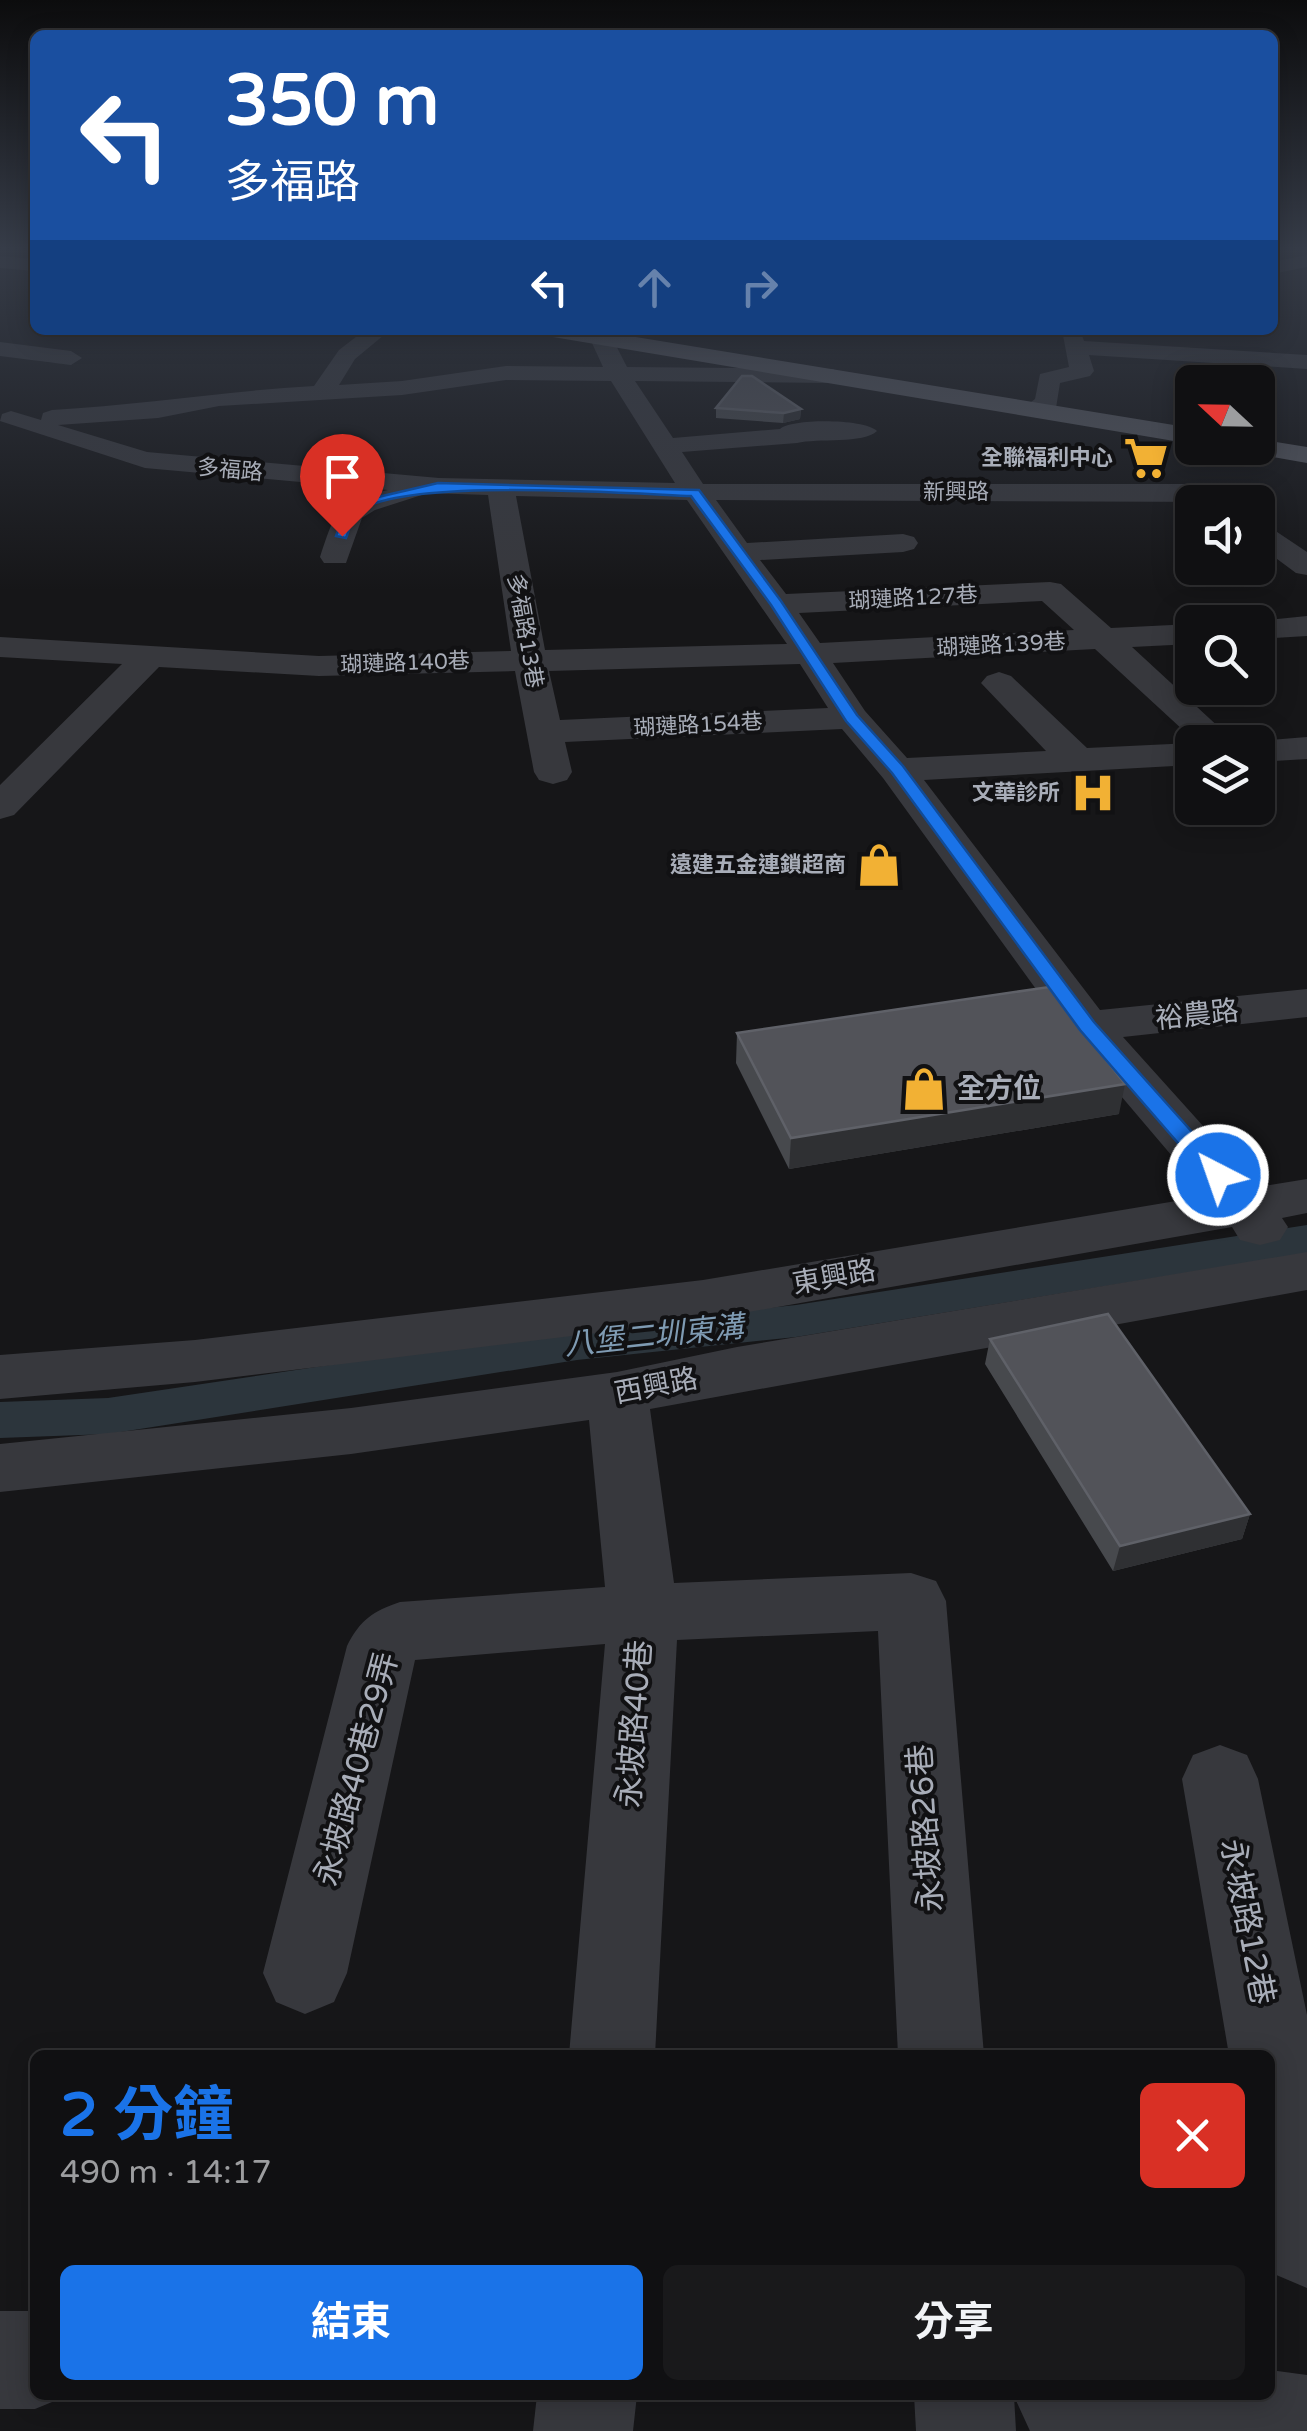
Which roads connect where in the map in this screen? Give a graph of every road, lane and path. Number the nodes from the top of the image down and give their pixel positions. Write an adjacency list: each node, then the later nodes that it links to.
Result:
1 (343, 363): 11 (street)
2 (488, 363): 11 (street)
3 (514, 363): 12 (street)
4 (549, 363): 9 (street)
5 (616, 363): 9 (street)
6 (766, 363): 10 (main road)
7 (786, 363): 13 (main road)
8 (1080, 363): 13 (street)
9 (620, 375): 10 (street); 22 (street)
10 (833, 376): 13 (main road)
11 (321, 394): 14 (street)
12 (496, 404)
13 (1040, 406): 15 (main road); 18 (main road)
14 (6, 417): 16 (street, 多福路)
15 (1175, 424)
16 (49, 430): 23 (street); 28 (street, 多福路)
17 (864, 431): 19 (street)
18 (1175, 433)
19 (797, 435): 22 (street); 26 (street)
20 (1275, 440): 21 (main road)
21 (1307, 445)
22 (665, 446): 30 (street)
23 (0, 448)
24 (1275, 450): 25 (main road)
25 (1307, 455)
26 (834, 460)
27 (559, 461): 28 (street)
28 (438, 486): 29 (street, 多福路); 35 (street)
29 (501, 490): 30 (street, 多福路); 45 (street, 多福路13巷)
30 (695, 492): 31 (street, 新興路); 34 (street)
31 (1175, 492)
32 (904, 543): 34 (street)
33 (1275, 544): 36 (street)
34 (740, 552): 37 (street)
35 (335, 558)
36 (1307, 566)
37 (776, 604): 41 (street, 瑚璉路127巷); 43 (street)
38 (1307, 626): 39 (street)
39 (1275, 628)
40 (1175, 635): 41 (street, 瑚璉路139巷)
41 (1105, 640): 43 (street, 瑚璉路139巷); 48 (street)
42 (0, 647): 44 (street, 瑚璉路140巷)
43 (810, 654): 45 (street, 瑚璉路140巷); 47 (street)
44 (149, 658): 45 (street, 瑚璉路140巷); 56 (street)
45 (529, 658): 49 (street, 多福路13巷)
46 (998, 683): 53 (street)
47 (852, 718): 49 (street, 瑚璉路154巷); 54 (street)
48 (1198, 725)
49 (544, 732): 55 (street, 多福路13巷)
50 (1307, 748): 51 (street)
51 (1275, 750)
52 (1175, 755): 53 (street)
53 (1077, 760): 54 (street)
54 (897, 770): 58 (street)
55 (553, 772)
56 (0, 807)
57 (1307, 1003): 58 (street, 裕農路)
58 (1087, 1026): 60 (street)
59 (1307, 1196): 60 (street, 東興路)
60 (1245, 1206): 61 (street); 62 (street, 東興路)
61 (1299, 1280): 63 (street, 西興路)
62 (0, 1376)
63 (617, 1394): 64 (street, 西興路); 66 (street, 永坡路40巷)
64 (0, 1468)
65 (911, 1601): 66 (street, 永坡路40巷29弄); 70 (street, 永坡路26巷)
66 (643, 1613): 68 (street, 永坡路40巷29弄); 69 (street, 永坡路40巷)
67 (1220, 1779): 71 (street, 永坡路12巷)
68 (305, 1973)
69 (612, 2050)
70 (941, 2050)
71 (1271, 2050)
72 (1275, 2071): 73 (street, 永坡路12巷)
73 (1307, 2241)
74 (0, 2360): 75 (street)
75 (30, 2360)
76 (586, 2400): 80 (street)
77 (964, 2400): 81 (street)
78 (1105, 2400): 79 (street)
79 (1307, 2424)
80 (583, 2431)
81 (966, 2431)

